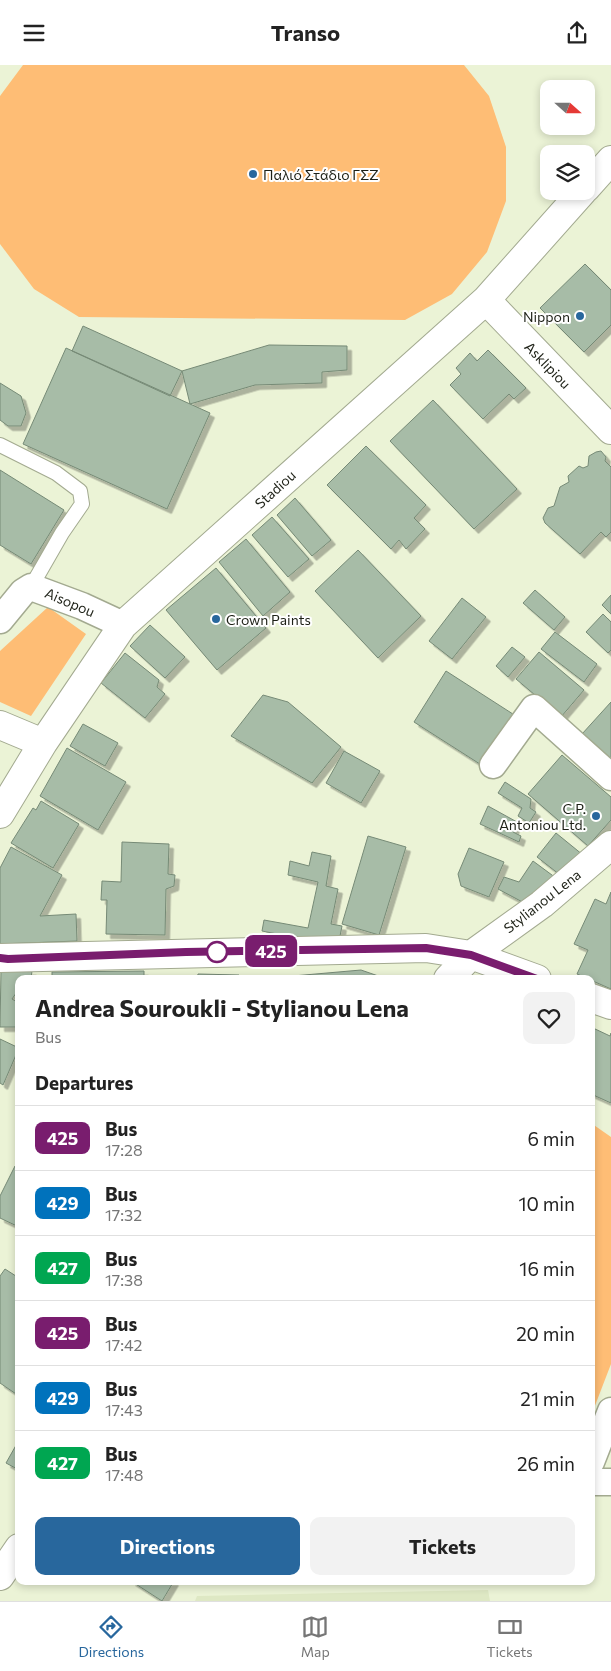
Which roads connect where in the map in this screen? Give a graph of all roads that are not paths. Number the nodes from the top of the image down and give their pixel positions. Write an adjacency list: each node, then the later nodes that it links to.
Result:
1 (611, 160): 2 (street)
2 (595, 177)
3 (575, 200): 4 (street, Stadiou)
4 (486, 300): 5 (street, Asklipiou); 9 (street, Stadiou)
5 (611, 431)
6 (0, 445): 7 (lane)
7 (31, 587): 8 (street, Aisopou); 9 (street, Aisopou)
8 (0, 619)
9 (123, 625): 11 (street, Stadiou)
10 (0, 725): 11 (street)
11 (43, 743): 14 (street, Stadiou)
12 (493, 765): 13 (street)
13 (611, 777)
14 (0, 814)
15 (611, 845): 16 (street, Stylianou Lena)
16 (471, 955): 17 (street); 18 (street, Stylianou Lena); 19 (street)
17 (0, 958)
18 (452, 975)
19 (526, 975)
20 (595, 999): 21 (street)
21 (611, 1005)
22 (611, 1411): 23 (street)
23 (595, 1452)
24 (595, 1482): 25 (street)
25 (611, 1482)
26 (15, 1554): 27 (street)
27 (0, 1576)

